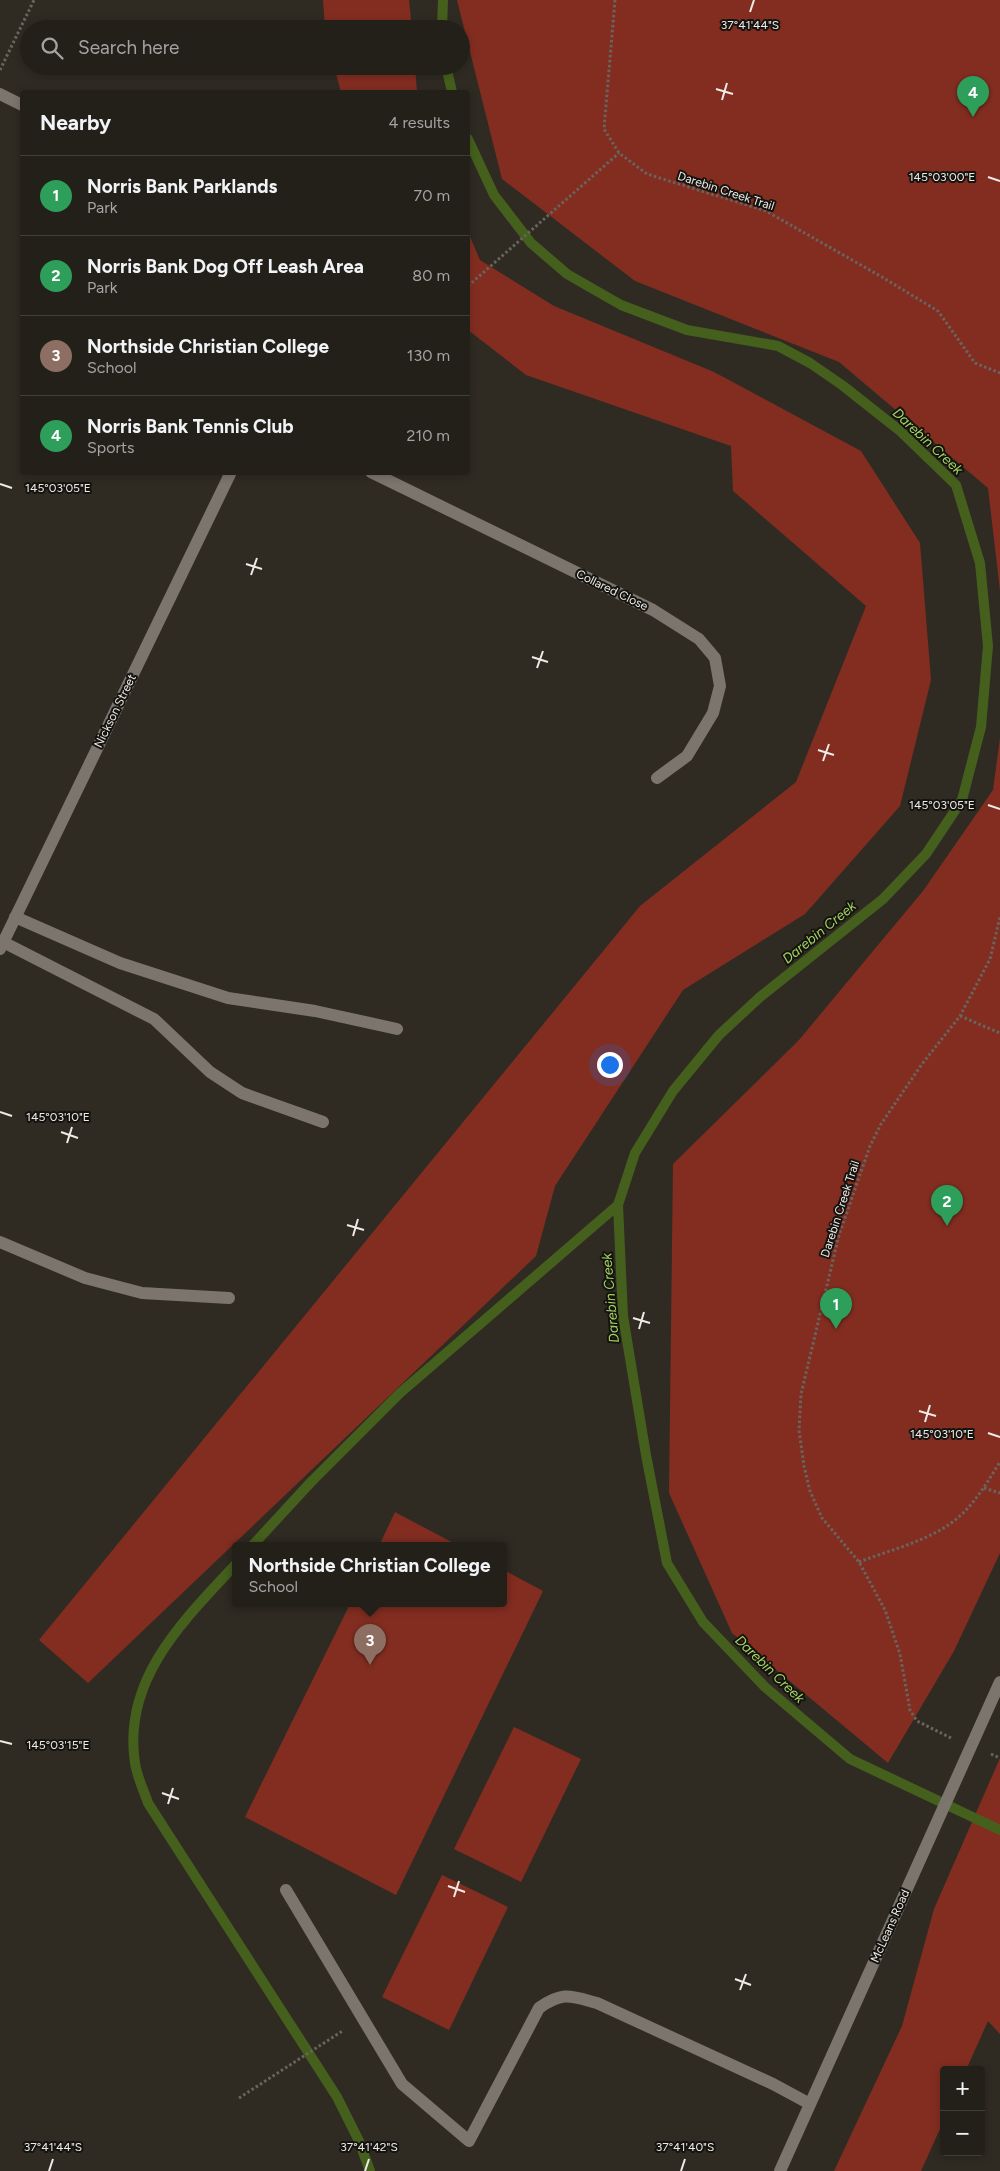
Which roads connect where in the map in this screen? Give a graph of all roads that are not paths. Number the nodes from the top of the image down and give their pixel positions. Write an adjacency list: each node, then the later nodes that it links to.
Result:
1 (0, 94): 2 (street)
2 (20, 104)
3 (230, 475): 6 (street, Nickson Street)
4 (377, 475): 5 (street, Collared Close)
5 (656, 778)
6 (15, 918): 7 (street, Nickson Street); 8 (street)
7 (2, 946): 9 (street)
8 (397, 1029)
9 (323, 1122)
10 (0, 1242): 11 (street)
11 (228, 1298)
12 (1000, 1682): 14 (street, McLeans Road)
13 (286, 1890): 14 (street)
14 (810, 2104): 15 (street, McLeans Road)
15 (780, 2171)

